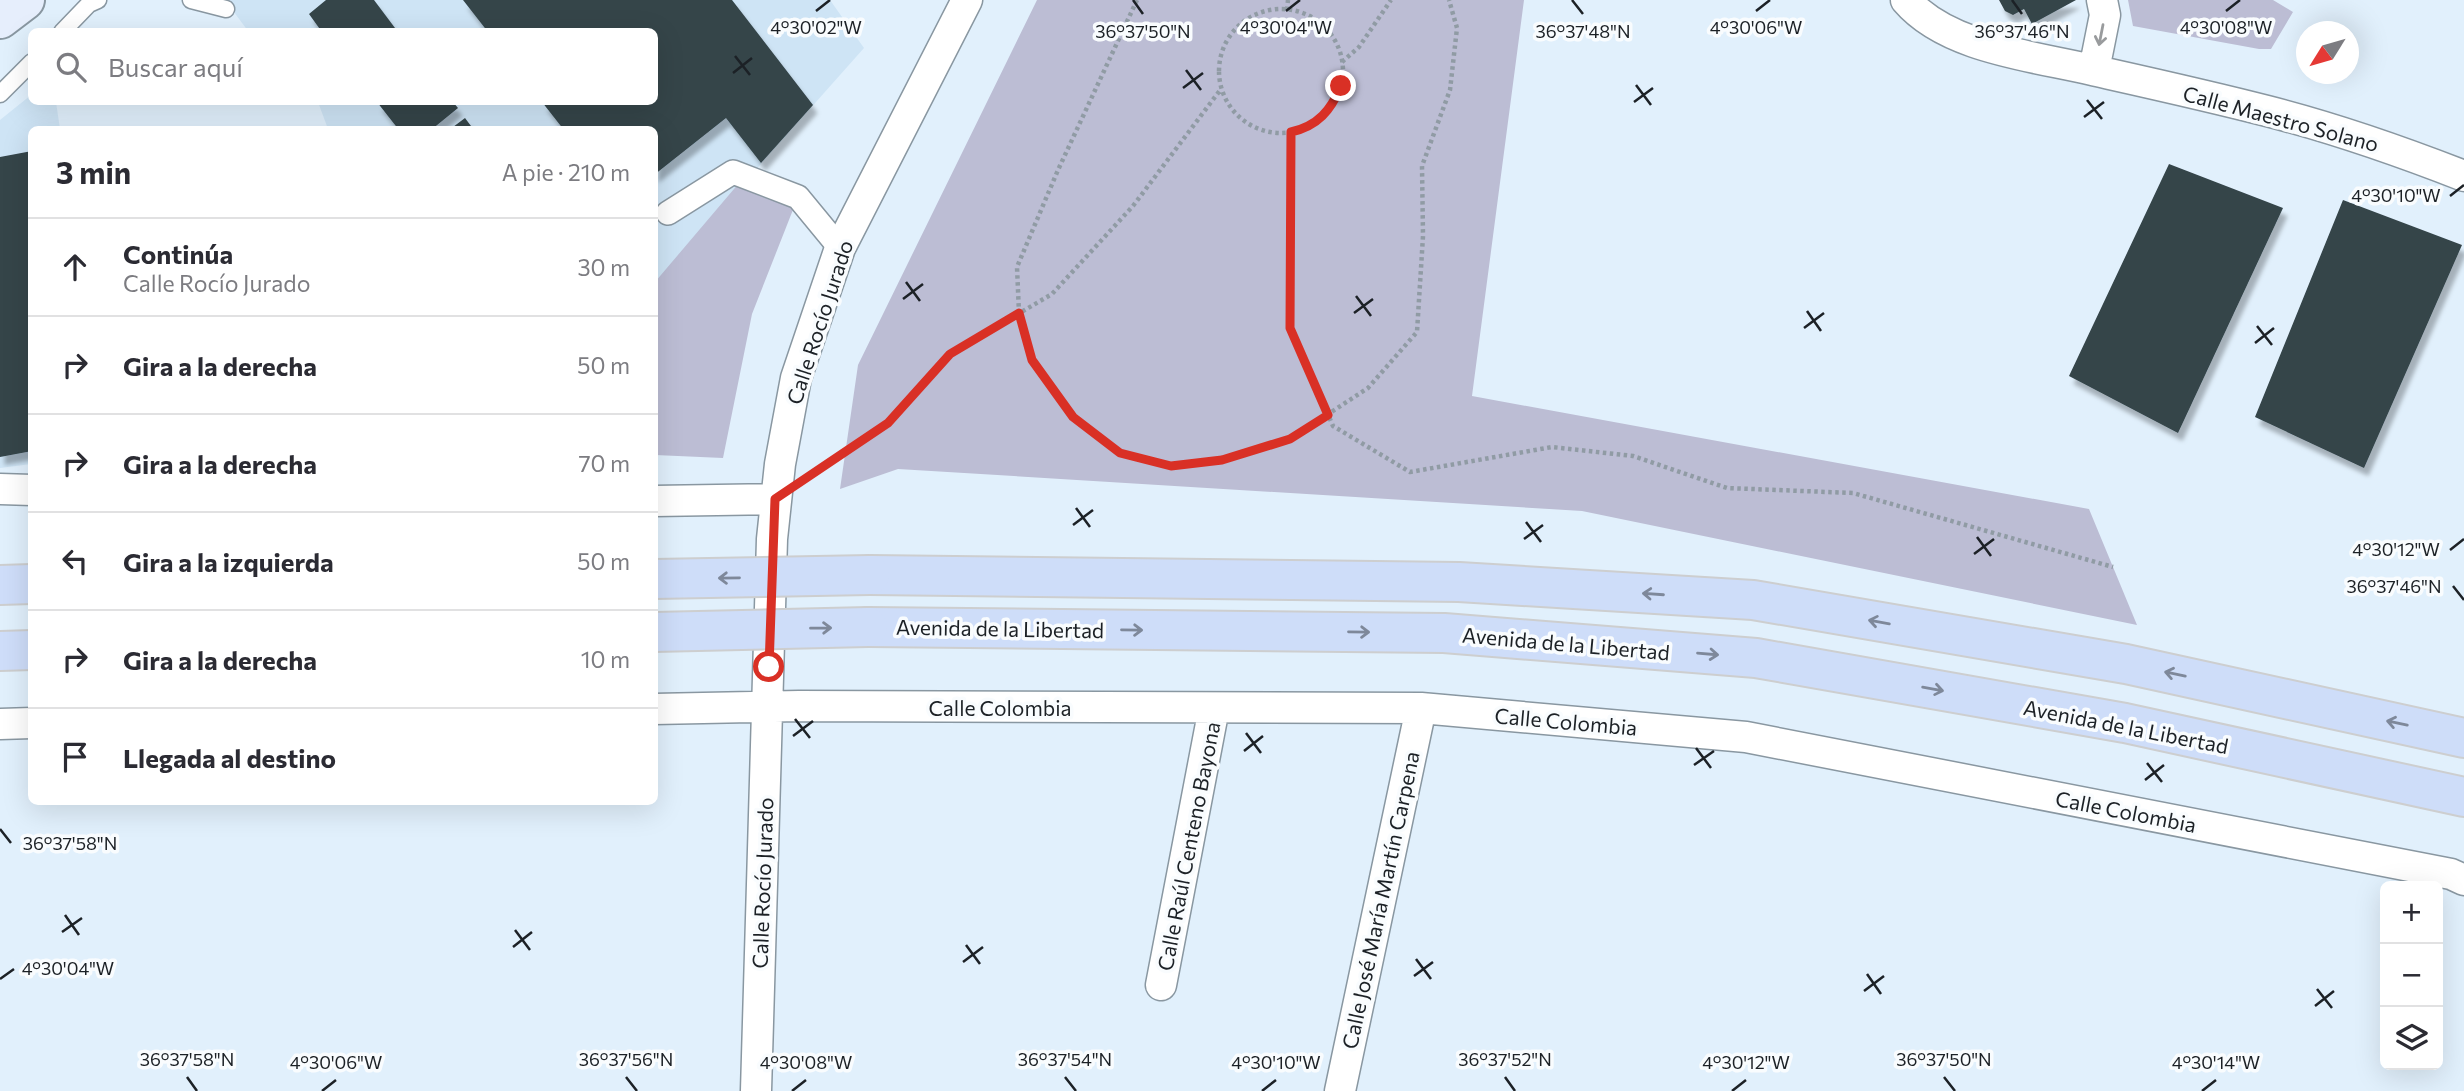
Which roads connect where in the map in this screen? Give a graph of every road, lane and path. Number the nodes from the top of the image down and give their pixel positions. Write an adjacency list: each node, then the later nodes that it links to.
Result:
1 (25, 0): 13 (main road)
2 (98, 0): 14 (lane)
3 (191, 0): 11 (lane)
4 (967, 0): 23 (street, Calle Rocío Jurado)
5 (1137, 0): 24 (path)
6 (1288, 0): 12 (path)
7 (1391, 0): 15 (path)
8 (1449, 0): 25 (path)
9 (1906, 0): 17 (street, Calle Maestro Solano)
10 (2102, 0): 17 (street, one-way to 17)
11 (226, 9)
12 (1287, 10): 15 (path); 18 (path)
13 (0, 19)
14 (66, 28)
15 (1341, 62): 20 (path)
16 (28, 66): 19 (lane)
17 (2094, 70): 21 (street, Calle Maestro Solano)
18 (1221, 89): 20 (path); 24 (path)
19 (0, 94)
20 (1291, 132): 25 (path)
21 (2464, 176)
22 (668, 213): 23 (street)
23 (840, 248): 28 (street, Calle Rocío Jurado)
24 (1019, 313): 25 (path); 28 (path)
25 (1328, 415): 30 (path)
26 (0, 489): 27 (street)
27 (28, 490)
28 (775, 499): 29 (street); 37 (street, Calle Rocío Jurado)
29 (658, 501)
30 (2113, 567)
31 (658, 579): 43 (main road, one-way to 31, bridge)
32 (28, 584): 33 (main road)
33 (0, 585)
34 (658, 632): 44 (main road, Avenida de la Libertad, one-way to 44, bridge)
35 (28, 650): 36 (main road)
36 (0, 651)
37 (768, 707): 38 (street, Calle Colombia); 40 (street, Calle Colombia); 47 (street, Calle Rocío Jurado)
38 (1214, 708): 39 (street, Calle Colombia); 46 (street, Calle Raúl Centeno Bayona)
39 (1421, 708): 45 (street, Calle Colombia); 48 (street, Calle José María Martín Carpena)
40 (658, 709)
41 (28, 723): 42 (street)
42 (0, 724)
43 (2464, 738)
44 (2464, 797)
45 (2464, 880)
46 (1161, 985)
47 (756, 1091)
48 (1340, 1091)

